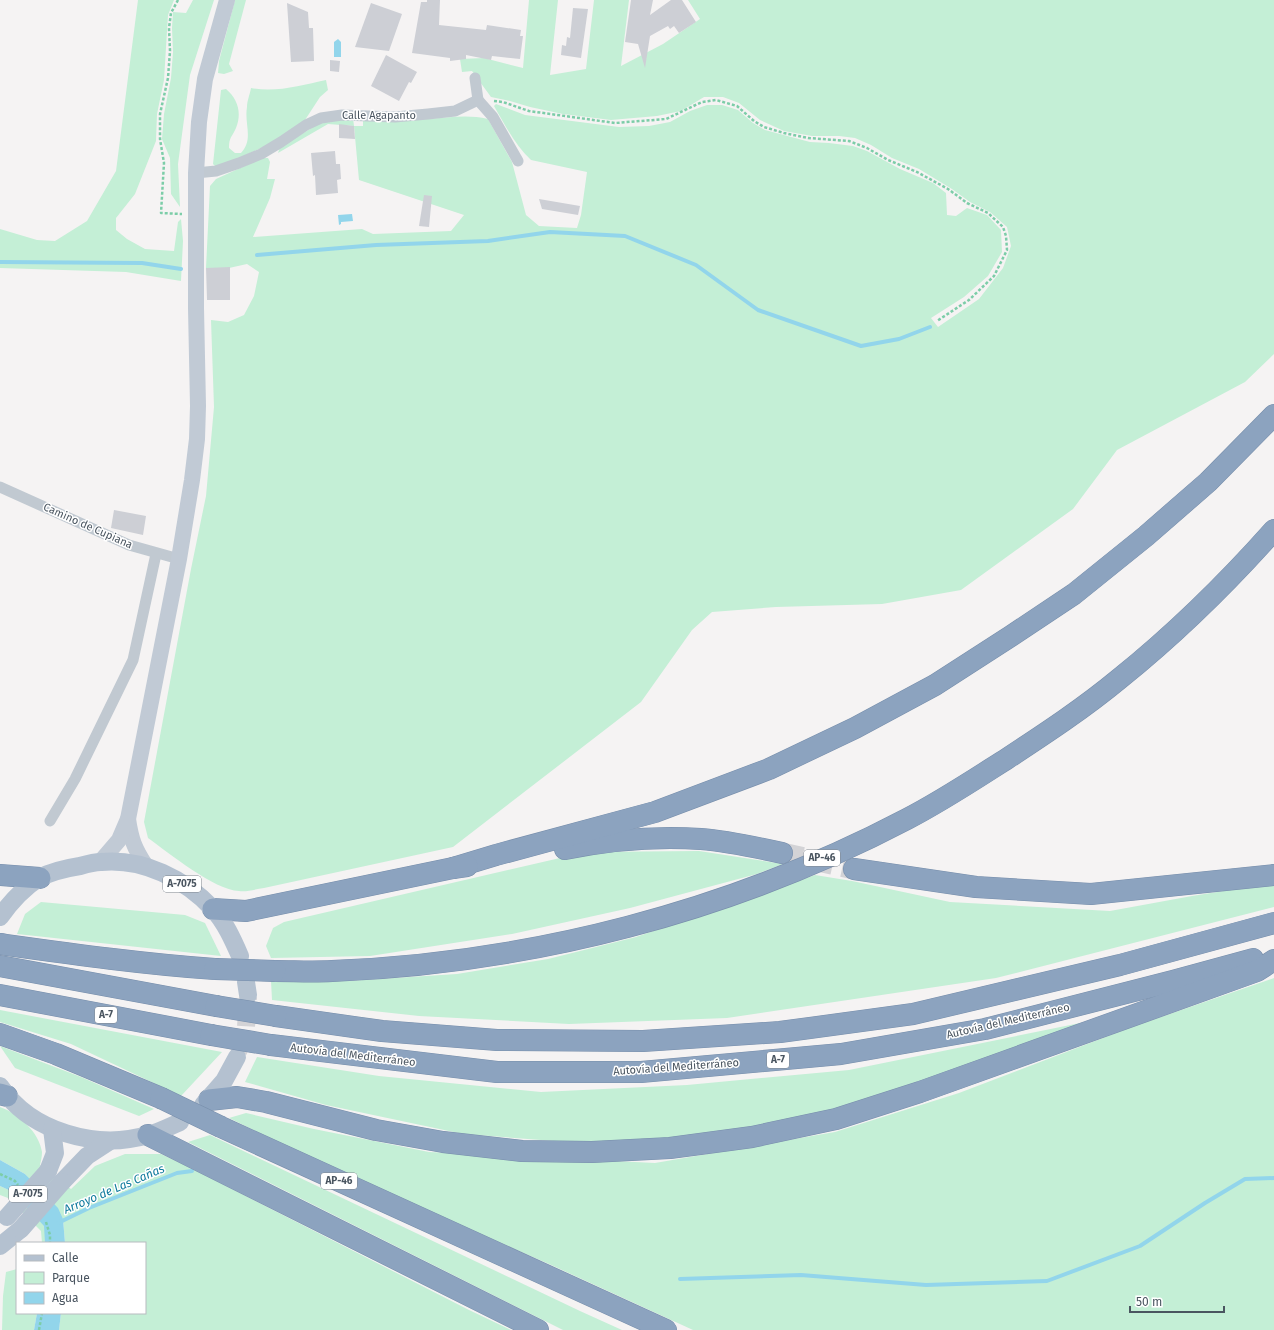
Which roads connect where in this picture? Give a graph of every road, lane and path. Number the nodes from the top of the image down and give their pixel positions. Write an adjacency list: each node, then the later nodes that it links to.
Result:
1 (178, 0): 7 (path)
2 (227, 0): 6 (main road)
3 (475, 78): 4 (street)
4 (478, 100): 5 (street); 6 (street, Calle Agapanto); 8 (path)
5 (518, 161)
6 (196, 173): 7 (main road)
7 (196, 214): 13 (main road)
8 (938, 321)
9 (1274, 415): 19 (highway)
10 (0, 486): 12 (street, Camino de Cupiana)
11 (1274, 530): 27 (highway, AP-46, bridge)
12 (156, 554): 13 (street, Camino de Cupiana); 15 (street)
13 (179, 559): 14 (main road)
14 (128, 819): 17 (main road); 18 (main road)
15 (50, 821)
16 (782, 852): 19 (highway)
17 (102, 862): 18 (main road, A-7075); 23 (main road, A-7075)
18 (146, 866): 24 (main road, A-7075)
19 (453, 868): 24 (highway)
20 (854, 869): 22 (highway)
21 (0, 875): 23 (highway)
22 (1274, 875)
23 (40, 878): 25 (main road, A-7075)
24 (213, 909): 29 (main road, A-7075)
25 (0, 916)
26 (1274, 923): 31 (highway, bridge)
27 (7, 945)
28 (1274, 953): 32 (highway, Autovía del Mediterráneo / A-7, bridge)
29 (240, 956)
30 (1274, 960): 36 (highway)
31 (4, 966)
32 (0, 995)
33 (3, 1035): 47 (highway, AP-46, bridge)
34 (237, 1057): 36 (main road)
35 (2, 1092): 38 (main road, A-7075)
36 (206, 1103)
37 (180, 1122): 39 (main road, A-7075)
38 (52, 1129): 40 (main road, A-7075); 41 (main road, A-7075)
39 (148, 1135): 40 (main road, A-7075); 46 (highway)
40 (110, 1141): 41 (main road, A-7075)
41 (55, 1176): 42 (main road, A-7075, bridge); 43 (main road, A-7075, bridge)
42 (4, 1220)
43 (0, 1246)
44 (42, 1314): 45 (path)
45 (39, 1330)
46 (538, 1330)
47 (666, 1330)

